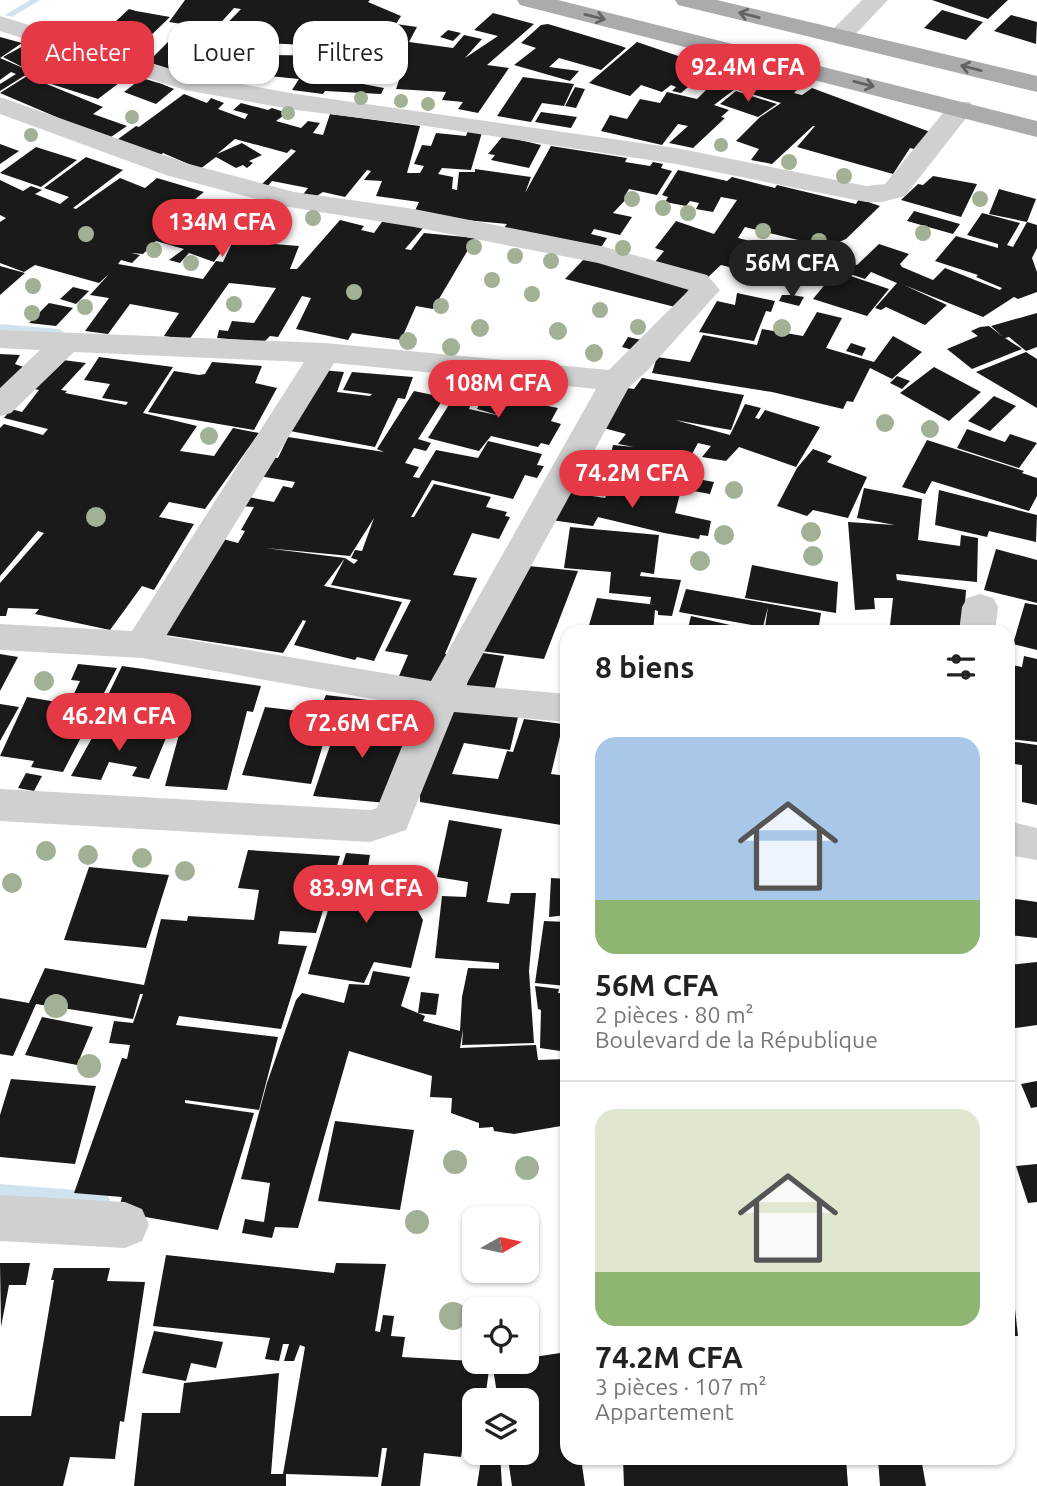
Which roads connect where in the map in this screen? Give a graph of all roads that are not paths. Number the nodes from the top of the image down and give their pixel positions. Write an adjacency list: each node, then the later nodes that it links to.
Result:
1 (6, 0): 5 (street)
2 (529, 0): 10 (main road, one-way to 10)
3 (876, 0): 7 (street)
4 (699, 1): 7 (main road, one-way to 4)
5 (0, 3)
6 (0, 23): 10 (street)
7 (839, 37): 8 (main road, one-way to 7)
8 (1037, 84)
9 (0, 105): 15 (street)
10 (961, 108): 11 (main road)
11 (1037, 129)
12 (0, 338): 13 (street)
13 (67, 341): 14 (street); 16 (street)
14 (325, 353): 15 (street); 18 (street)
15 (616, 381): 19 (street)
16 (0, 406)
17 (0, 636): 18 (street)
18 (142, 645): 19 (street)
19 (441, 697): 20 (street); 21 (street)
20 (560, 707)
21 (0, 804)
22 (1015, 840): 23 (street)
23 (1037, 844)
24 (0, 1218): 25 (street)
25 (125, 1225)

